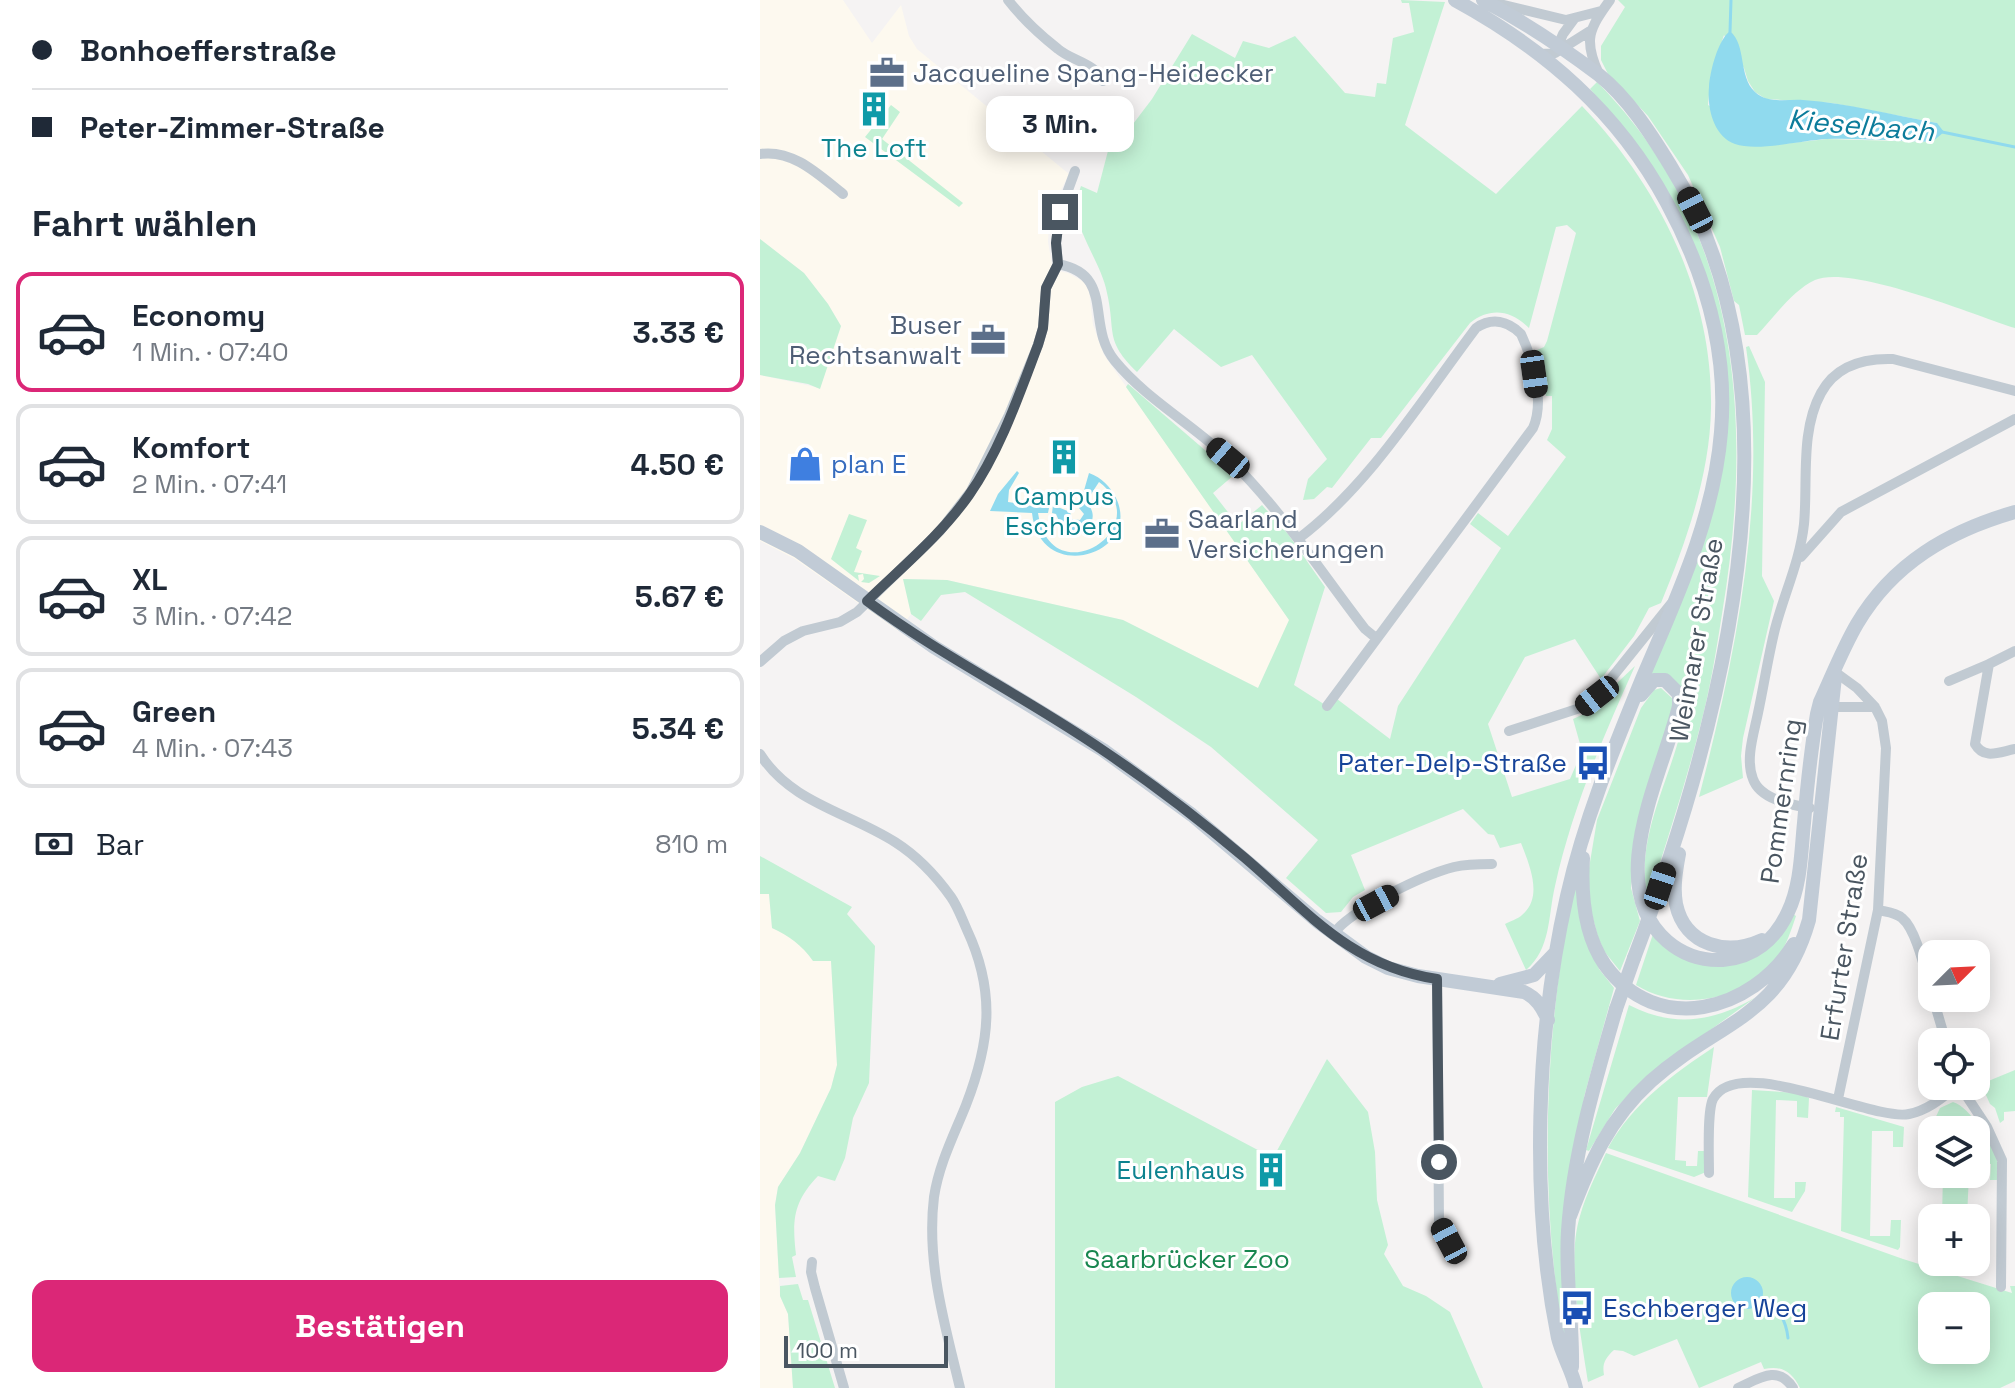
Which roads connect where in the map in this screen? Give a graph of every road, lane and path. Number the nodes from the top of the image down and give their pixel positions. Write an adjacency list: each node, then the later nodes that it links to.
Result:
1 (1008, 0): 10 (street)
2 (1455, 0): 8 (street)
3 (1484, 0): 6 (street); 8 (street, Weimarer Straße)
4 (1610, 0): 5 (street)
5 (1601, 11): 6 (street); 7 (street)
6 (1574, 19): 8 (street)
7 (1590, 31): 8 (street); 9 (street)
8 (1555, 54): 9 (street, Weimarer Straße); 21 (street)
9 (1600, 76): 36 (street, Weimarer Straße)
10 (1103, 81)
11 (760, 154): 13 (street)
12 (1075, 171): 14 (street)
13 (843, 194)
14 (1058, 264): 19 (street); 22 (street)
15 (2015, 391): 20 (street)
16 (2015, 419): 20 (street)
17 (2015, 512): 27 (street, Pommernring)
18 (760, 532): 22 (street)
19 (1298, 539): 23 (street); 23 (street)
20 (1797, 562): 37 (street)
21 (1678, 597): 32 (street); 33 (street)
22 (867, 601): 25 (street); 43 (street)
23 (1376, 638): 29 (street)
24 (2015, 651): 26 (street)
25 (760, 662)
26 (1989, 664): 28 (street); 34 (street)
27 (1835, 672): 30 (street, Pommernring); 31 (street); 37 (street, Pommernring)
28 (1949, 681)
29 (1327, 706)
30 (1833, 707): 31 (street); 37 (street, Pommernring)
31 (1875, 707): 41 (street, Erfurter Straße)
32 (1629, 712): 38 (street); 42 (street)
33 (1509, 731)
34 (2015, 749)
35 (760, 754): 60 (street)
36 (1687, 804): 42 (street, Weimarer Straße); 44 (street)
37 (1812, 808): 40 (street, Pommernring); 44 (street, Pommernring)
38 (1590, 813): 40 (street, Pommernring); 46 (street)
39 (1492, 864): 43 (street)
40 (1812, 882): 54 (street, Pommernring)
41 (1878, 910): 45 (street); 50 (street, Erfurter Straße)
42 (1648, 920): 44 (street, Pommernring); 54 (street, Weimarer Straße, bridge)
43 (1333, 934): 47 (street)
44 (1773, 934)
45 (1918, 950)
46 (1557, 952): 48 (street); 49 (street)
47 (1437, 979): 48 (street); 55 (street)
48 (1492, 986): 49 (street)
49 (1548, 1020): 58 (street)
50 (1838, 1099): 51 (street); 53 (street)
51 (1939, 1100)
52 (1967, 1100): 57 (street)
53 (1709, 1173)
54 (1570, 1216): 58 (street, Weimarer Straße)
55 (1449, 1241)
56 (809, 1266): 59 (street)
57 (2001, 1287)
58 (1572, 1369): 61 (street)
59 (844, 1388)
60 (960, 1388)
61 (1576, 1388)
62 (1738, 1388): 63 (street)
63 (1793, 1388)

